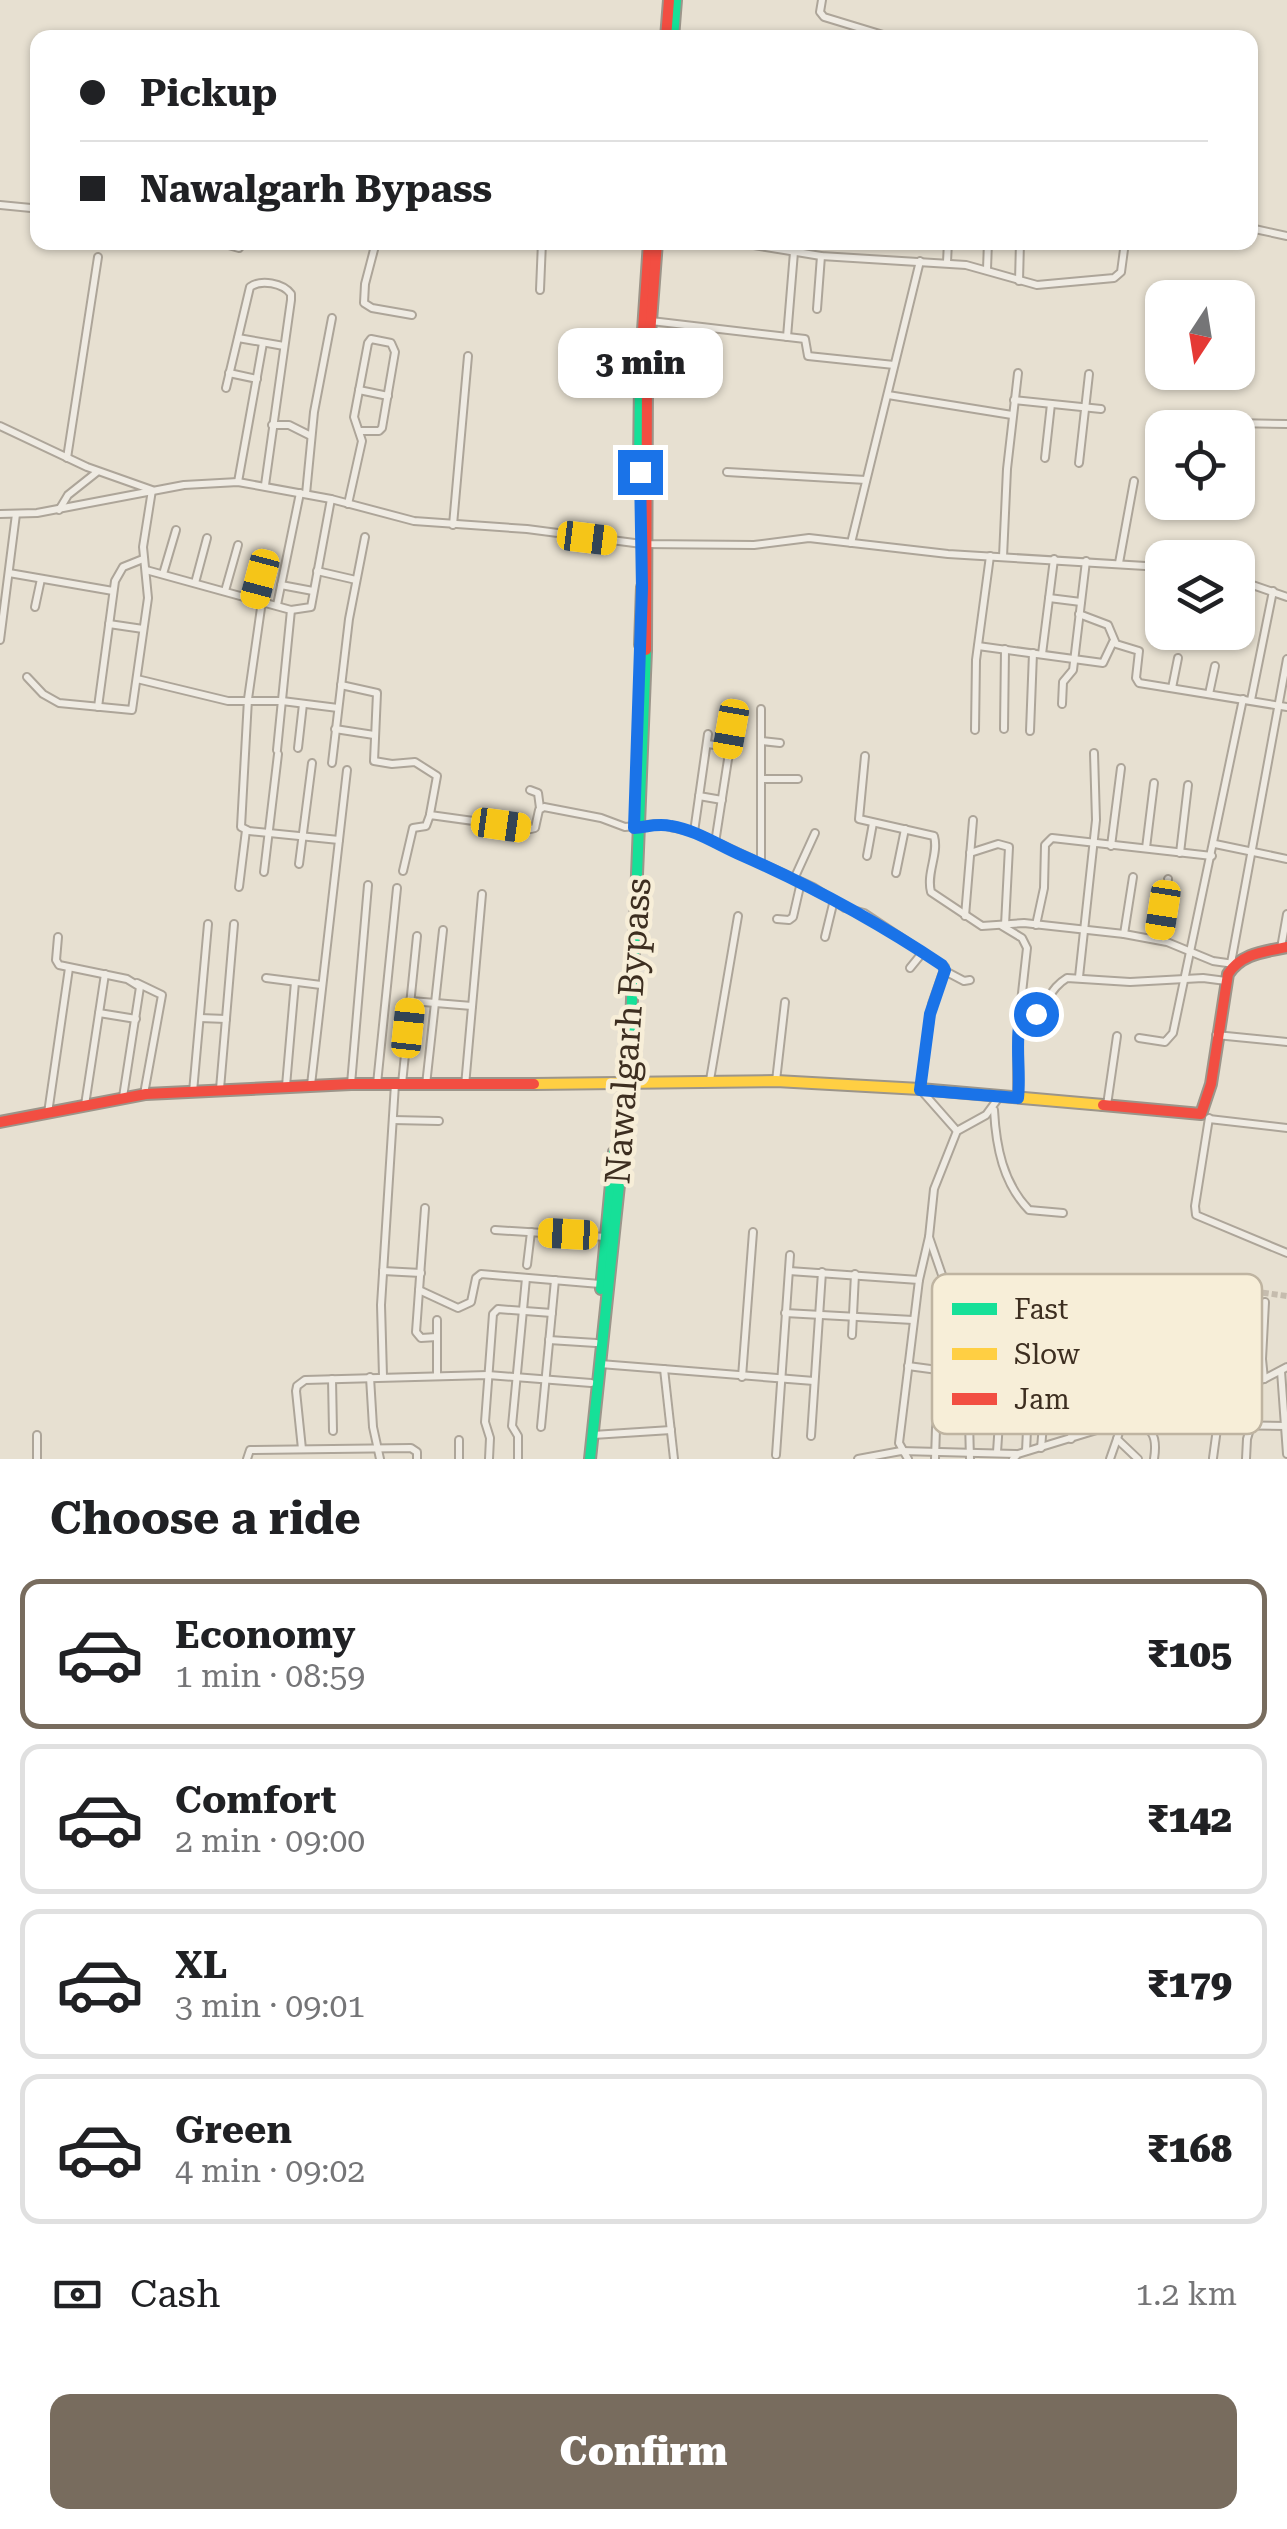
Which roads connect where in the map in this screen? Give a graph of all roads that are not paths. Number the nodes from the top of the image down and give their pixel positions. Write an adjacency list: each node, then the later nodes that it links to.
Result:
1 (672, 0): 3 (main road)
2 (822, 0): 4 (street)
3 (670, 30)
4 (867, 30)
5 (0, 206): 6 (street)
6 (30, 208)
7 (1258, 230): 8 (street)
8 (1287, 236)
9 (374, 250): 27 (street)
10 (542, 250): 25 (street)
11 (649, 250): 78 (main road, Nawalgarh Bypass)
12 (656, 250): 29 (main road, Nawalgarh Bypass)
13 (782, 250): 18 (street)
14 (948, 250): 22 (street)
15 (987, 250): 23 (street)
16 (1020, 250): 24 (street)
17 (1124, 250): 24 (street)
18 (794, 252): 19 (street); 30 (street)
19 (820, 256): 21 (street); 26 (street)
20 (98, 258): 55 (street)
21 (920, 261): 22 (street); 35 (street)
22 (947, 262): 23 (street)
23 (986, 269): 24 (street)
24 (1019, 280)
25 (540, 290)
26 (817, 308)
27 (412, 315)
28 (332, 318): 54 (street)
29 (651, 321): 30 (street); 78 (main road, Nawalgarh Bypass)
30 (787, 337): 35 (street)
31 (238, 338): 32 (street); 33 (street); 37 (street)
32 (264, 342): 33 (street); 39 (street)
33 (284, 346): 51 (street)
34 (468, 356): 73 (street)
35 (894, 365): 42 (street)
36 (1018, 372): 44 (street)
37 (229, 373): 39 (street); 40 (street)
38 (1089, 374): 46 (street)
39 (256, 379): 64 (street)
40 (226, 388)
41 (358, 390): 43 (street); 43 (street); 53 (street)
42 (888, 395): 48 (street); 62 (street)
43 (388, 396): 53 (street)
44 (1014, 400): 45 (street); 48 (street)
45 (1051, 404): 46 (street); 56 (street)
46 (1085, 407): 47 (street); 57 (street)
47 (1101, 408)
48 (1012, 414): 81 (street)
49 (1255, 423): 50 (street)
50 (1287, 424)
51 (272, 425): 54 (street); 65 (street)
52 (0, 426): 55 (street)
53 (361, 431): 69 (street)
54 (312, 437): 67 (street)
55 (66, 458): 58 (street)
56 (1045, 458)
57 (1078, 463)
58 (87, 467): 59 (street); 61 (street)
59 (98, 471): 61 (street); 66 (street)
60 (728, 472): 62 (street)
61 (86, 478): 70 (street)
62 (866, 480): 77 (street)
63 (1134, 481): 86 (street)
64 (238, 482): 65 (street); 66 (street)
65 (264, 485): 67 (street)
66 (152, 490): 70 (street); 82 (street)
67 (303, 493): 68 (street); 95 (street)
68 (331, 499): 69 (street); 89 (street)
69 (348, 504): 73 (street)
70 (58, 510): 72 (street)
71 (0, 514): 72 (street)
72 (16, 514): 90 (street)
73 (453, 524): 78 (street)
74 (176, 530): 91 (street)
75 (365, 537): 93 (street)
76 (207, 538): 94 (street)
77 (851, 543): 78 (street); 80 (street)
78 (645, 544): 164 (main road, Nawalgarh Bypass)
79 (238, 545): 98 (street)
80 (990, 556): 81 (street); 113 (street)
81 (1003, 558): 84 (street)
82 (143, 559): 88 (street); 97 (street)
83 (266, 559): 103 (street)
84 (1054, 559): 85 (street); 102 (street)
85 (1086, 561): 86 (street); 104 (street)
86 (1119, 563): 87 (street)
87 (1145, 565)
88 (145, 570): 91 (street); 110 (street)
89 (317, 571): 93 (street); 99 (street)
90 (8, 574): 92 (street); 111 (street)
91 (162, 574): 94 (street)
92 (40, 579): 97 (street); 106 (street)
93 (356, 580): 122 (street)
94 (195, 583): 98 (street)
95 (281, 585): 99 (street); 105 (street)
96 (1255, 585): 100 (street)
97 (113, 591): 109 (street)
98 (225, 591): 103 (street)
99 (314, 591): 107 (street)
100 (1273, 591): 101 (street); 126 (street)
101 (1287, 597)
102 (1050, 598): 104 (street); 115 (street)
103 (259, 600): 105 (street); 125 (street)
104 (1081, 602): 108 (street)
105 (277, 605): 107 (street)
106 (35, 608)
107 (291, 610): 127 (street)
108 (1080, 614): 112 (street); 116 (street)
109 (108, 624): 110 (street); 131 (street)
110 (143, 628): 121 (street)
111 (0, 640)
112 (1114, 642): 116 (street); 123 (street)
113 (978, 646): 114 (street); 138 (street)
114 (1005, 649): 115 (street); 137 (street)
115 (1038, 654): 116 (street); 139 (street)
116 (1074, 658): 129 (street)
117 (1178, 658): 123 (street)
118 (1287, 659): 130 (street)
119 (1215, 666): 124 (street)
120 (27, 678): 131 (street)
121 (137, 679): 125 (street); 131 (street)
122 (340, 685): 133 (street); 141 (street)
123 (1172, 688): 124 (street)
124 (1208, 694): 126 (street)
125 (248, 699): 127 (street); 166 (street)
126 (1247, 700): 130 (street); 174 (street)
127 (282, 701): 128 (street); 169 (street)
128 (303, 704): 133 (street); 145 (street)
129 (1062, 704)
130 (1278, 705): 132 (street); 177 (street)
131 (98, 707)
132 (1287, 707)
133 (338, 708): 135 (street)
134 (760, 709): 142 (street)
135 (335, 729): 141 (street); 150 (street)
136 (731, 729): 146 (street)
137 (1004, 729)
138 (975, 730)
139 (1030, 731)
140 (708, 734): 144 (street)
141 (374, 735): 161 (street)
142 (761, 741): 143 (street); 154 (street)
143 (780, 742)
144 (707, 744): 146 (street); 158 (street)
145 (298, 748)
146 (728, 749): 159 (street)
147 (1094, 752): 173 (street)
148 (865, 756): 163 (street)
149 (312, 763): 170 (street)
150 (332, 763)
151 (1121, 768): 175 (street)
152 (348, 770): 171 (street)
153 (798, 779): 154 (street)
154 (761, 780): 184 (street)
155 (1154, 783): 176 (street)
156 (1188, 784): 178 (street)
157 (530, 790): 160 (street)
158 (699, 796): 159 (street); 167 (street)
159 (722, 800): 172 (street)
160 (540, 808): 161 (street); 164 (street)
161 (430, 814): 185 (street)
162 (973, 820): 179 (street)
163 (873, 823): 165 (street); 180 (street)
164 (637, 828): 167 (street); 241 (main road, Nawalgarh Bypass)
165 (904, 829): 187 (street); 198 (street)
166 (246, 830): 169 (street); 192 (street)
167 (694, 832): 172 (street)
168 (815, 832): 190 (street)
169 (268, 833): 170 (street); 186 (street)
170 (302, 836): 171 (street); 183 (street)
171 (338, 840): 226 (street)
172 (715, 843): 184 (street)
173 (1094, 844): 175 (street); 203 (street); 205 (street)
174 (1215, 844): 177 (street); 181 (street)
175 (1110, 846): 176 (street)
176 (1146, 848): 178 (street)
177 (1252, 851): 182 (street); 214 (street)
178 (1180, 853): 181 (street)
179 (970, 854): 198 (street); 202 (street)
180 (867, 856)
181 (1212, 856): 213 (street)
182 (1287, 859)
183 (299, 864)
184 (761, 864): 190 (street)
185 (403, 871)
186 (264, 872)
187 (896, 873)
188 (1133, 876): 206 (street)
189 (1168, 879): 210 (street)
190 (798, 880): 195 (street); 199 (street)
191 (368, 884): 243 (street)
192 (240, 887)
193 (397, 888): 244 (street)
194 (482, 894): 230 (street)
195 (834, 900): 208 (street); 212 (street)
196 (1287, 914): 211 (street)
197 (738, 916): 240 (street)
198 (965, 916): 202 (street)
199 (776, 918)
200 (208, 924): 232 (street)
201 (234, 924): 234 (street)
202 (1003, 925): 203 (street); 235 (street)
203 (1036, 925): 205 (street)
204 (443, 930): 229 (street)
205 (1086, 930): 206 (street); 219 (street)
206 (1124, 934): 210 (street)
207 (417, 936): 227 (street)
208 (825, 937)
209 (58, 938): 215 (street)
210 (1158, 940): 213 (street)
211 (1284, 948): 214 (main road)
212 (924, 952): 216 (street); 217 (street)
213 (1192, 953): 214 (street); 221 (street)
214 (1232, 963): 223 (main road)
215 (69, 968): 218 (street); 260 (street)
216 (910, 968)
217 (945, 970): 222 (street); 251 (street)
218 (105, 974): 225 (street); 231 (street)
219 (1079, 977): 221 (street); 235 (street)
220 (266, 978): 224 (street)
221 (1186, 979): 223 (street); 238 (street)
222 (970, 980)
223 (1226, 981): 236 (main road)
224 (295, 982): 226 (street); 248 (street)
225 (137, 983): 233 (street); 253 (street)
226 (321, 985): 246 (street)
227 (411, 1001): 229 (street); 245 (street)
228 (785, 1002): 242 (street)
229 (436, 1003): 230 (street); 247 (street)
230 (472, 1006): 249 (street)
231 (99, 1013): 233 (street); 257 (street)
232 (200, 1018): 234 (street); 252 (street)
233 (136, 1019): 255 (street)
234 (226, 1019): 250 (street)
235 (1020, 1019): 256 (street)
236 (1216, 1035): 239 (street); 261 (main road)
237 (1117, 1036): 258 (street)
238 (1139, 1038)
239 (1287, 1042)
240 (710, 1080): 241 (main road); 242 (main road)
241 (623, 1081): 249 (main road); 272 (main road, Nawalgarh Bypass); 300 (main road, Nawalgarh Bypass)
242 (776, 1081): 251 (main road)
243 (351, 1084): 244 (main road); 246 (main road)
244 (377, 1084): 245 (main road)
245 (399, 1084): 247 (main road); 262 (street)
246 (310, 1085): 248 (main road)
247 (426, 1085): 249 (main road)
248 (286, 1086): 250 (main road)
249 (465, 1086)
250 (220, 1090): 252 (main road)
251 (920, 1090): 254 (main road); 266 (street)
252 (194, 1092): 253 (main road)
253 (144, 1094): 255 (main road)
254 (1000, 1096): 256 (main road); 259 (street)
255 (123, 1097): 257 (main road)
256 (1018, 1098): 258 (main road)
257 (85, 1105): 260 (main road)
258 (1106, 1106): 261 (main road)
259 (994, 1109): 266 (street); 268 (street)
260 (48, 1113): 263 (main road)
261 (1205, 1116): 265 (street); 274 (street)
262 (393, 1120): 264 (street); 277 (street)
263 (0, 1122)
264 (440, 1122)
265 (1287, 1128)
266 (957, 1131): 273 (street)
267 (425, 1208): 280 (street)
268 (1063, 1214)
269 (494, 1230): 270 (street)
270 (531, 1232): 272 (street); 276 (street)
271 (753, 1232): 309 (street)
272 (606, 1236): 286 (main road, Nawalgarh Bypass)
273 (929, 1237): 282 (street); 285 (street)
274 (1287, 1253)
275 (790, 1255): 278 (street)
276 (527, 1265)
277 (383, 1271): 280 (street); 307 (street)
278 (788, 1271): 279 (street); 291 (street)
279 (822, 1272): 281 (street); 292 (street)
280 (420, 1273): 287 (street)
281 (856, 1274): 285 (street); 293 (street)
282 (941, 1274)
283 (526, 1278): 284 (street); 287 (street); 289 (street)
284 (555, 1280): 286 (street); 290 (street)
285 (919, 1280): 295 (street)
286 (602, 1284): 299 (main road, Nawalgarh Bypass)
287 (419, 1290): 297 (street)
288 (1265, 1302): 312 (street)
289 (523, 1310): 290 (street); 306 (street); 310 (street)
290 (552, 1313): 298 (street)
291 (785, 1313): 292 (street); 314 (street)
292 (819, 1314): 293 (street); 315 (street)
293 (853, 1316): 295 (street); 296 (street)
294 (437, 1320): 297 (street)
295 (914, 1320): 301 (street)
296 (852, 1335)
297 (437, 1337): 305 (street)
298 (549, 1340): 299 (street); 313 (street)
299 (596, 1343): 316 (main road, Nawalgarh Bypass)
300 (600, 1364): 302 (street); 329 (main road, Nawalgarh Bypass)
301 (907, 1366): 304 (street); 339 (street)
302 (664, 1369): 309 (street); 319 (street)
303 (1284, 1369): 312 (street); 317 (street)
304 (932, 1370)
305 (437, 1375): 306 (street); 307 (street)
306 (488, 1375): 310 (street); 355 (street)
307 (383, 1376): 308 (street)
308 (370, 1377): 311 (street); 336 (street)
309 (742, 1377): 314 (street)
310 (516, 1378): 313 (street); 356 (street)
311 (332, 1379): 320 (street); 338 (street)
312 (1264, 1379)
313 (546, 1380): 316 (street); 318 (street)
314 (780, 1381): 315 (street); 341 (street)
315 (814, 1381): 330 (street)
316 (592, 1383): 357 (main road, Nawalgarh Bypass)
317 (1286, 1426): 342 (street)
318 (541, 1427)
319 (671, 1430): 329 (street); 358 (street)
320 (332, 1431)
321 (998, 1434): 340 (street)
322 (1043, 1434): 337 (street)
323 (1071, 1434): 331 (street)
324 (1086, 1434): 331 (street)
325 (1119, 1434): 332 (street)
326 (1155, 1434): 363 (street)
327 (1249, 1434): 364 (street)
328 (37, 1435): 349 (street)
329 (593, 1435): 357 (main road, Nawalgarh Bypass)
330 (811, 1436)
331 (1071, 1439): 337 (street)
332 (1117, 1439): 361 (street); 362 (street)
333 (459, 1440): 354 (street)
334 (314, 1448): 335 (street); 338 (street); 350 (street)
335 (347, 1448): 336 (street); 351 (street)
336 (380, 1448): 352 (street); 353 (street)
337 (1042, 1448): 346 (street)
338 (302, 1449): 343 (street)
339 (901, 1451): 344 (street); 347 (street); 360 (street)
340 (997, 1452): 345 (street); 346 (street)
341 (776, 1454)
342 (1287, 1454)
343 (277, 1455): 348 (street)
344 (934, 1455): 345 (street)
345 (970, 1455)
346 (1019, 1455)
347 (882, 1457): 359 (street)
348 (246, 1458)
349 (36, 1459)
350 (314, 1459)
351 (348, 1459)
352 (380, 1459)
353 (417, 1459)
354 (459, 1459)
355 (489, 1459)
356 (518, 1459)
357 (587, 1459)
358 (674, 1459)
359 (858, 1459)
360 (908, 1459)
361 (1110, 1459)
362 (1138, 1459)
363 (1154, 1459)
364 (1246, 1459)

